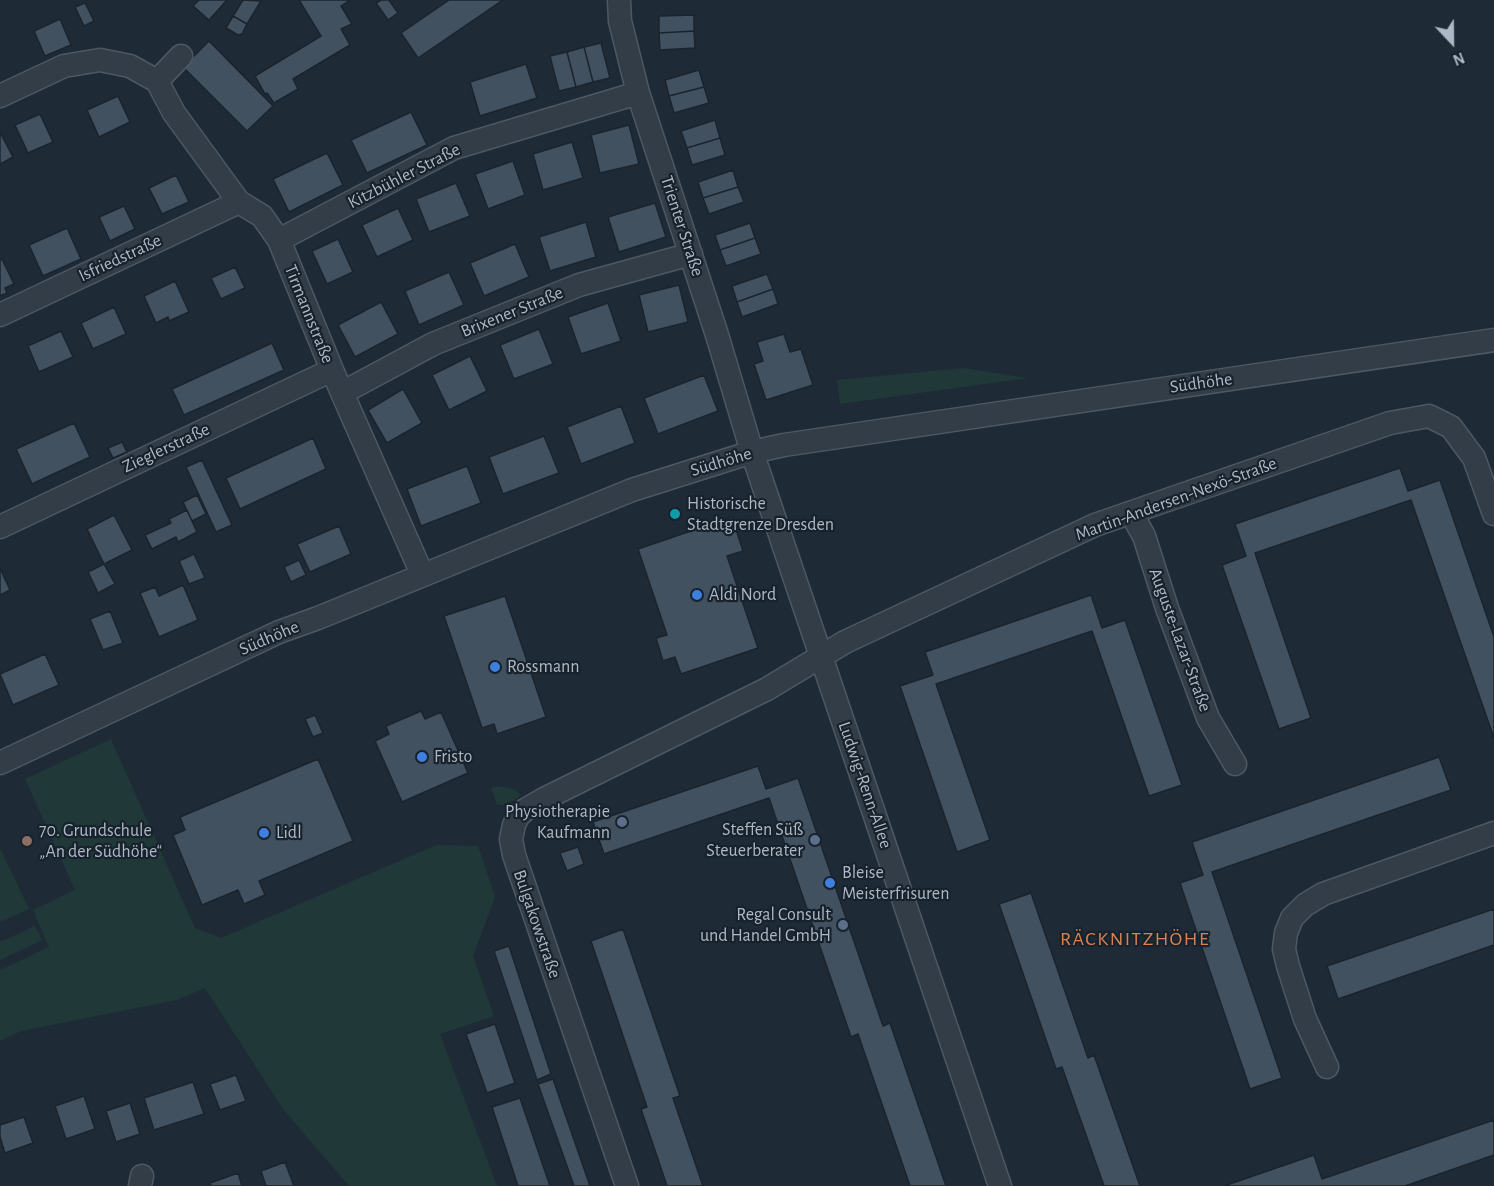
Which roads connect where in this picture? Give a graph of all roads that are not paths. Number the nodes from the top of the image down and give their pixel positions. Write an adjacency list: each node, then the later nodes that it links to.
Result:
1 (619, 0): 4 (street, Trienter Straße)
2 (181, 56): 3 (street)
3 (157, 81): 5 (street); 6 (street, Tirmannstraße)
4 (638, 93): 7 (street, Kitzbühler Straße); 8 (street, Trienter Straße)
5 (0, 96)
6 (239, 202): 7 (street, Tirmannstraße); 9 (street, Isfriedstraße)
7 (279, 240): 11 (street, Tirmannstraße)
8 (691, 254): 12 (street, Brixener Straße); 13 (street, Trienter Straße)
9 (0, 315)
10 (1494, 340): 13 (street, Südhöhe)
11 (332, 370): 12 (street, Tirmannstraße); 16 (street, Zieglerstraße)
12 (342, 393): 17 (street, Tirmannstraße)
13 (752, 452): 17 (street, Südhöhe); 18 (street, Ludwig-Renn-Allee)
14 (1131, 513): 15 (street, Martin-Andersen-Nexö-Straße); 18 (street, Martin-Andersen-Nexö-Straße); 20 (street, Auguste-Lazar-Straße)
15 (1494, 514)
16 (0, 527)
17 (422, 574): 19 (street, Südhöhe)
18 (820, 656): 23 (street, Bulgakowstraße); 24 (street, Ludwig-Renn-Allee)
19 (0, 763)
20 (1235, 764)
21 (1494, 833): 22 (street)
22 (1327, 1068)
23 (627, 1186)
24 (1000, 1186)

